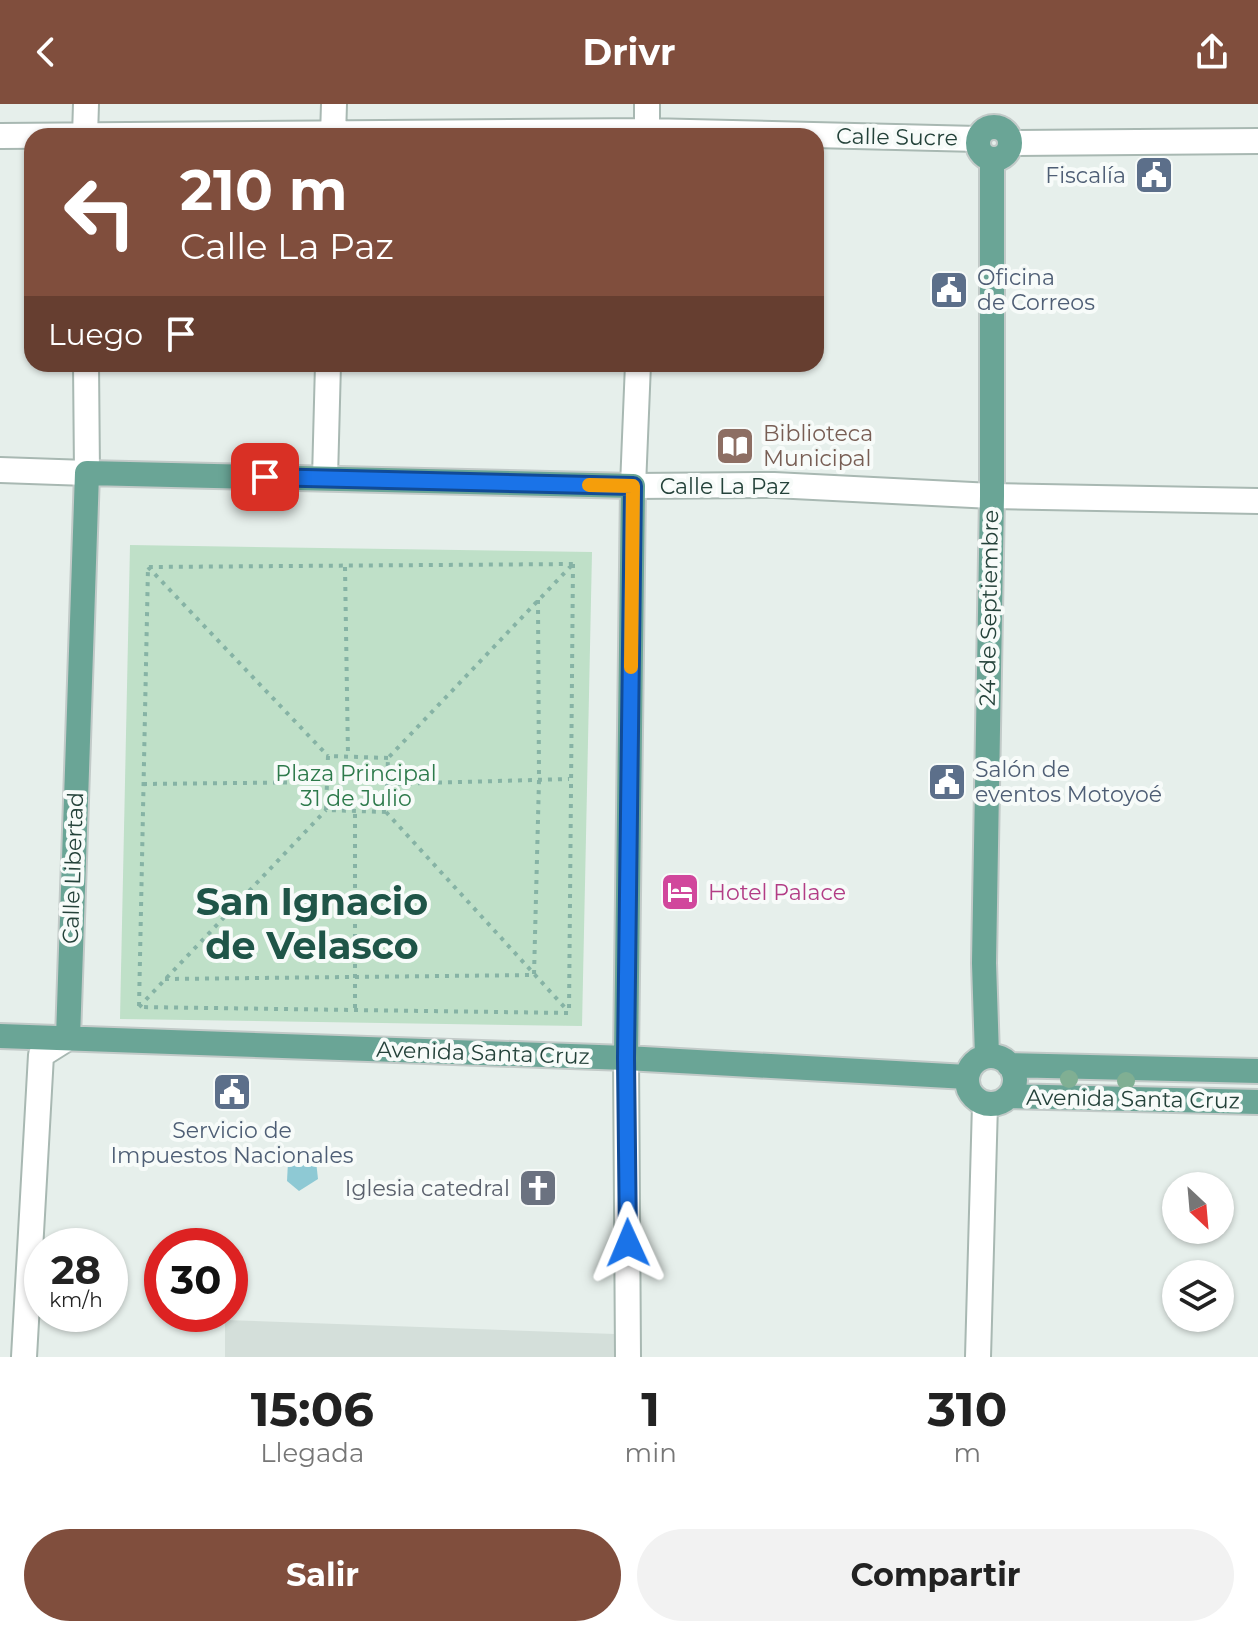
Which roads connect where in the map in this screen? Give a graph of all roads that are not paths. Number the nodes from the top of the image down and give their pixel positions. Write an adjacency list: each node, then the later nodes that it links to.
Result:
1 (86, 104): 4 (street)
2 (334, 104): 5 (street)
3 (647, 104): 6 (street)
4 (85, 128)
5 (333, 128)
6 (647, 128)
7 (824, 135): 8 (street, Calle Sucre)
8 (994, 135): 11 (street, Calle Sucre); 19 (main road, 24 de Septiembre)
9 (0, 136): 10 (street, Calle Sucre)
10 (24, 136)
11 (1258, 141)
12 (86, 372): 16 (street, Calle Libertad)
13 (328, 372): 17 (street)
14 (638, 372): 18 (street)
15 (0, 470): 16 (street, Calle La Paz)
16 (87, 473): 17 (main road, Calle La Paz); 22 (main road, Calle Libertad)
17 (325, 478): 18 (main road, Calle La Paz)
18 (633, 486): 19 (street, Calle La Paz); 23 (main road)
19 (992, 496): 20 (street, Calle La Paz); 24 (main road, 24 de Septiembre)
20 (1258, 501)
21 (0, 1036): 22 (main road, Avenida Santa Cruz)
22 (68, 1038): 23 (main road, Avenida Santa Cruz); 30 (street)
23 (626, 1058): 26 (main road, Avenida Santa Cruz); 31 (street)
24 (998, 1060): 25 (main road, Avenida Santa Cruz); 26 (main road); 27 (main road)
25 (1258, 1071)
26 (967, 1077): 29 (main road)
27 (1009, 1096): 28 (main road, Avenida Santa Cruz); 29 (main road)
28 (1258, 1102)
29 (985, 1104): 32 (street)
30 (24, 1357)
31 (628, 1357)
32 (978, 1357)

